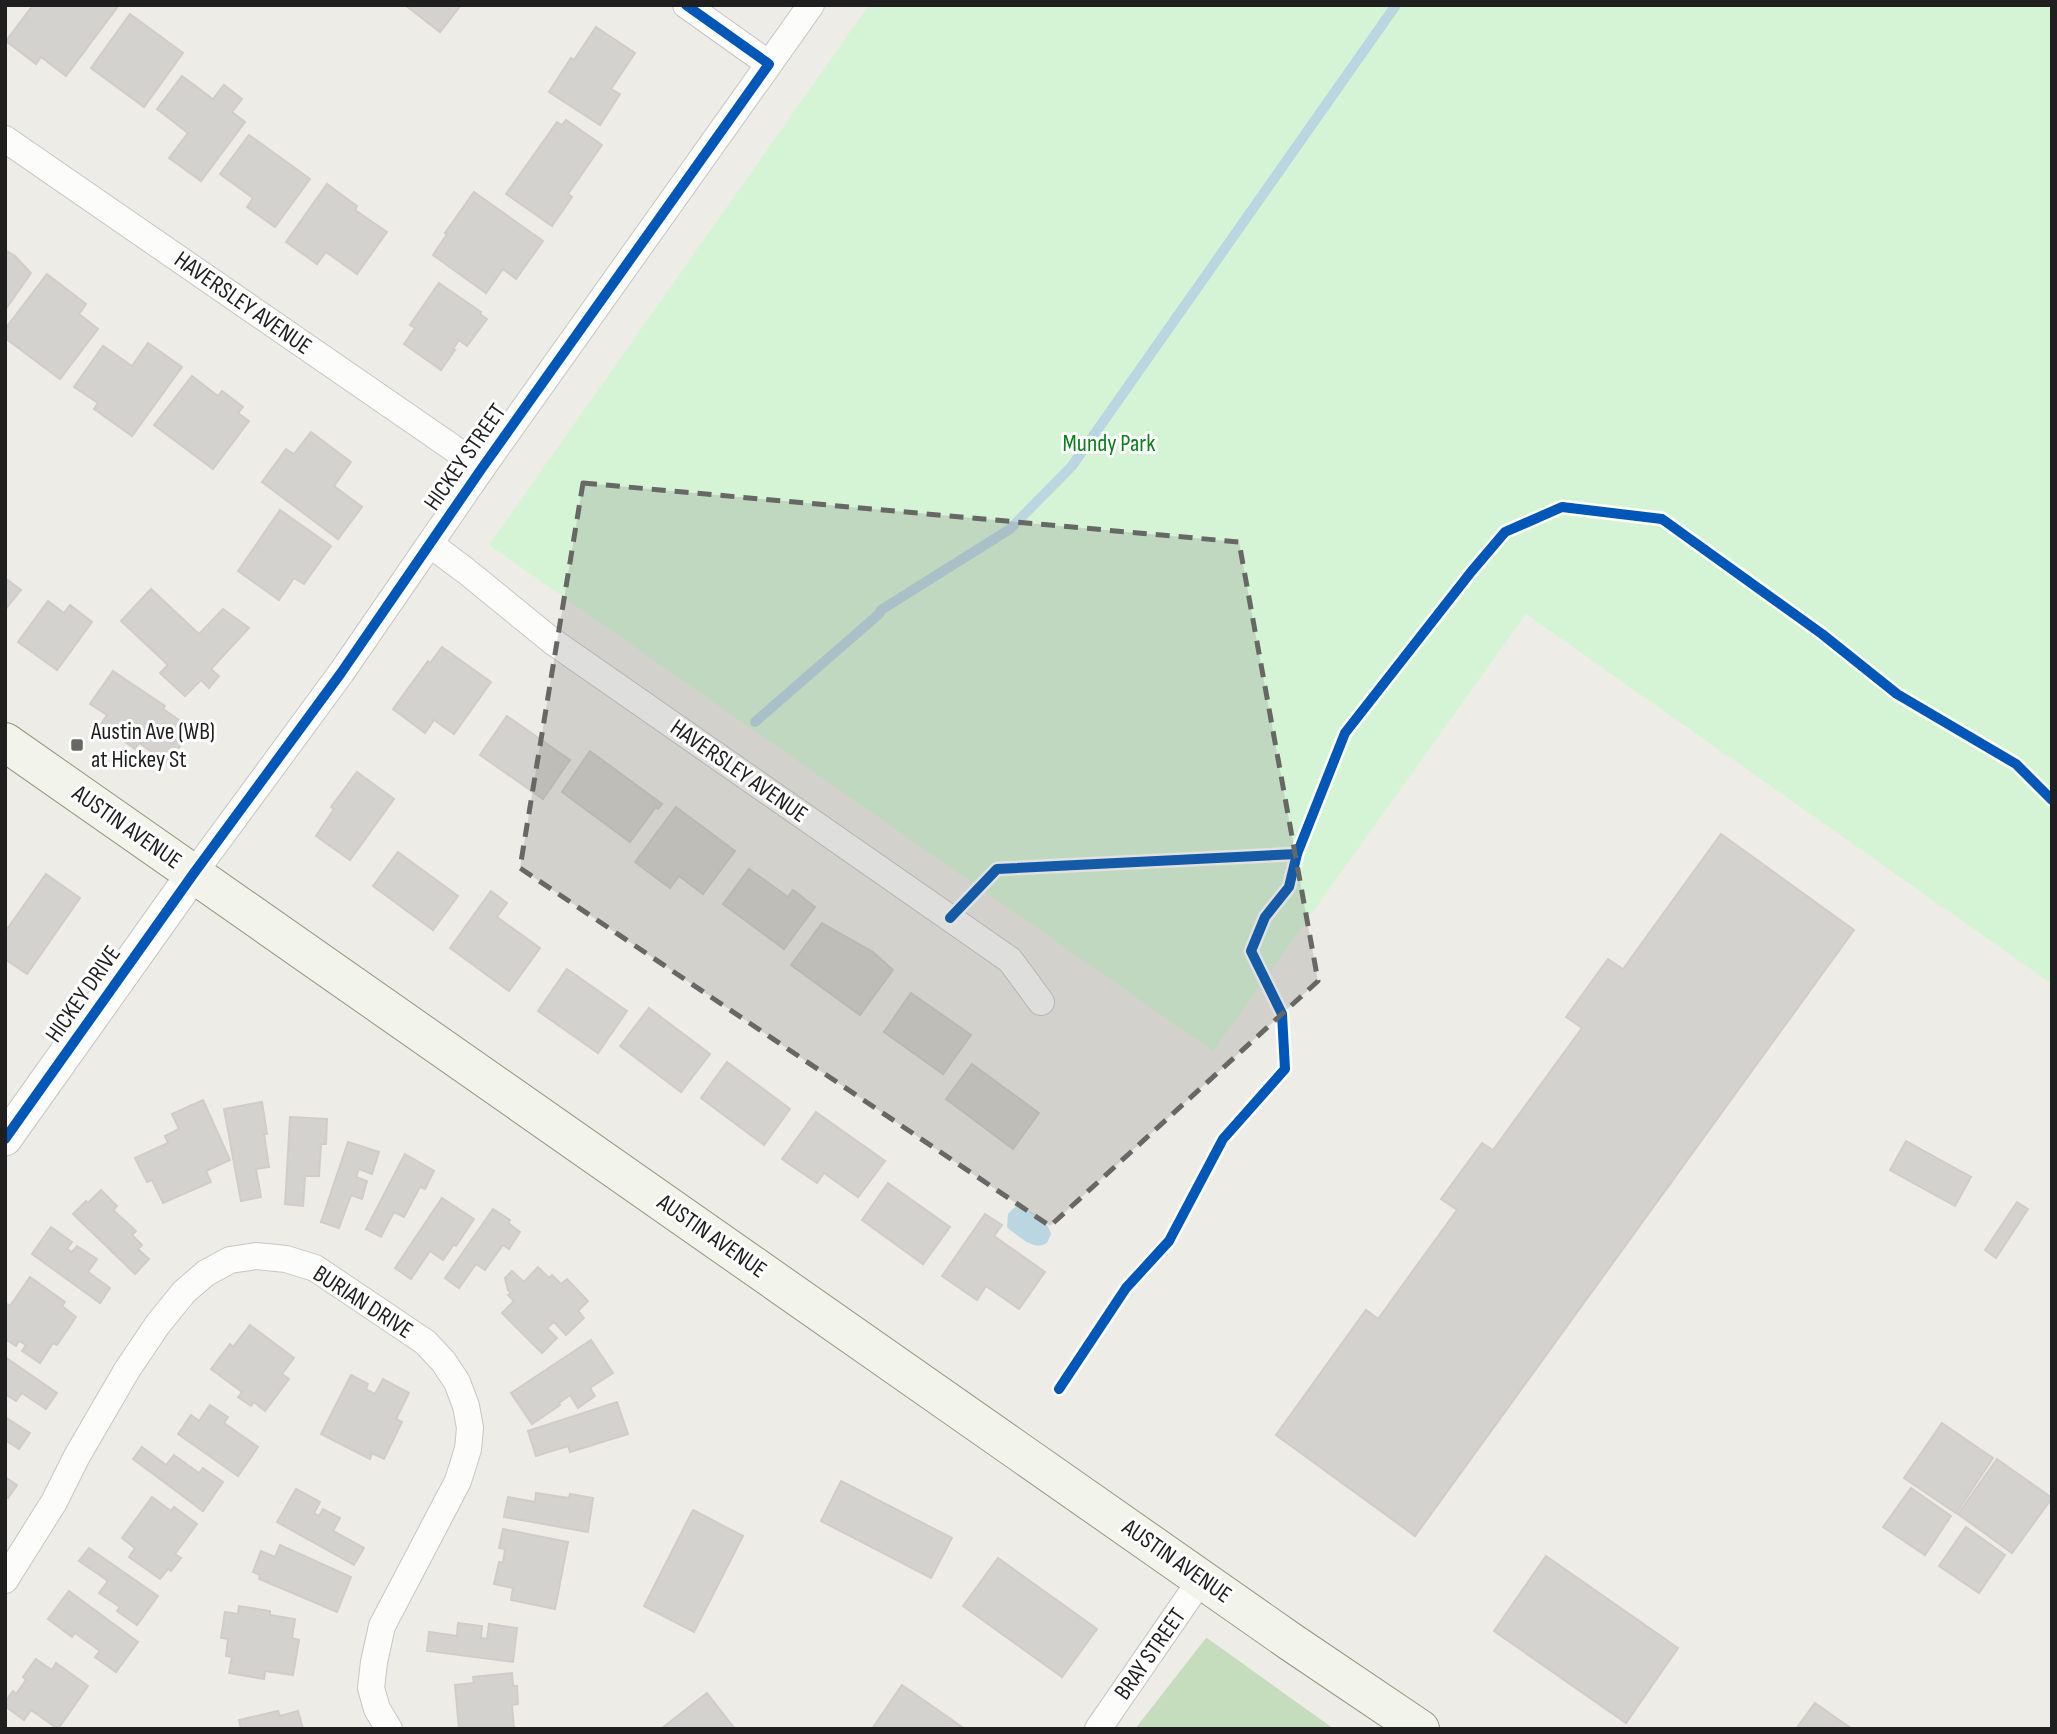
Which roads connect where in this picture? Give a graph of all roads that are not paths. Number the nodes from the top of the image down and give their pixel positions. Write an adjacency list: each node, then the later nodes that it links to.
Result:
1 (686, 5): 3 (street)
2 (811, 5): 3 (street, HICKEY STREET)
3 (769, 64): 5 (street, HICKEY STREET)
4 (5, 139): 5 (street, HAVERSLEY AVENUE)
5 (482, 468): 6 (street, HICKEY STREET)
6 (430, 544): 8 (street, HICKEY STREET); 9 (street, HAVERSLEY AVENUE)
7 (5, 742): 8 (main road, AUSTIN AVENUE)
8 (194, 873): 10 (street, HICKEY DRIVE); 11 (main road, AUSTIN AVENUE)
9 (1041, 1002)
10 (5, 1139)
11 (1202, 1578): 14 (street, BRAY STREET); 15 (main road, AUSTIN AVENUE)
12 (5, 1580): 13 (street, BURIAN DRIVE)
13 (389, 1729)
14 (1098, 1729)
15 (1420, 1729)

